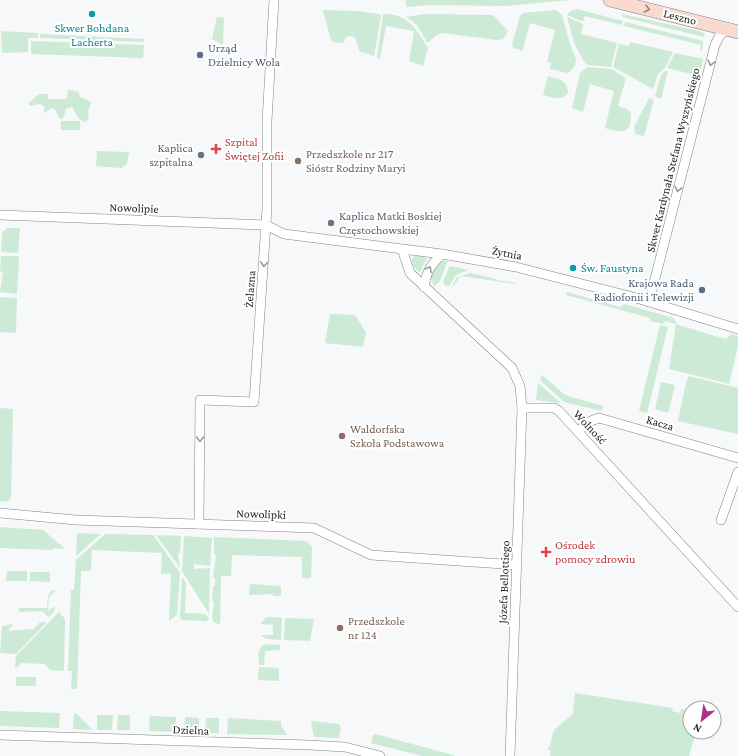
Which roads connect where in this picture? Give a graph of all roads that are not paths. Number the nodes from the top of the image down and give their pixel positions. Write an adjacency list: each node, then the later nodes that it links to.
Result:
1 (274, 0): 5 (street, Żelazna)
2 (610, 0): 3 (main road, Leszno, one-way to 3)
3 (734, 29): 9 (street, Skwer Kardynała Stefana Wyszyńskiego, one-way to 9)
4 (0, 215): 5 (street, Nowolipie)
5 (266, 225): 6 (street, Żytnia); 17 (street, Żelazna, one-way to 17)
6 (402, 249): 7 (street, Żytnia); 8 (street)
7 (442, 254): 8 (street, one-way to 7); 9 (street, Żytnia)
8 (424, 287): 11 (street)
9 (649, 302): 10 (street, Żytnia)
10 (738, 329)
11 (522, 408): 12 (street, Wolność); 18 (street, Józefa Bellottiego)
12 (578, 430): 13 (street, Kacza); 19 (street, Wolność)
13 (738, 458)
14 (737, 474): 16 (street)
15 (0, 513): 17 (street, Nowolipki)
16 (721, 520)
17 (199, 524): 18 (street, Nowolipki)
18 (516, 564): 22 (street, Józefa Bellottiego)
19 (738, 607)
20 (0, 735): 21 (street, Dzielna)
21 (380, 756)
22 (510, 756)

